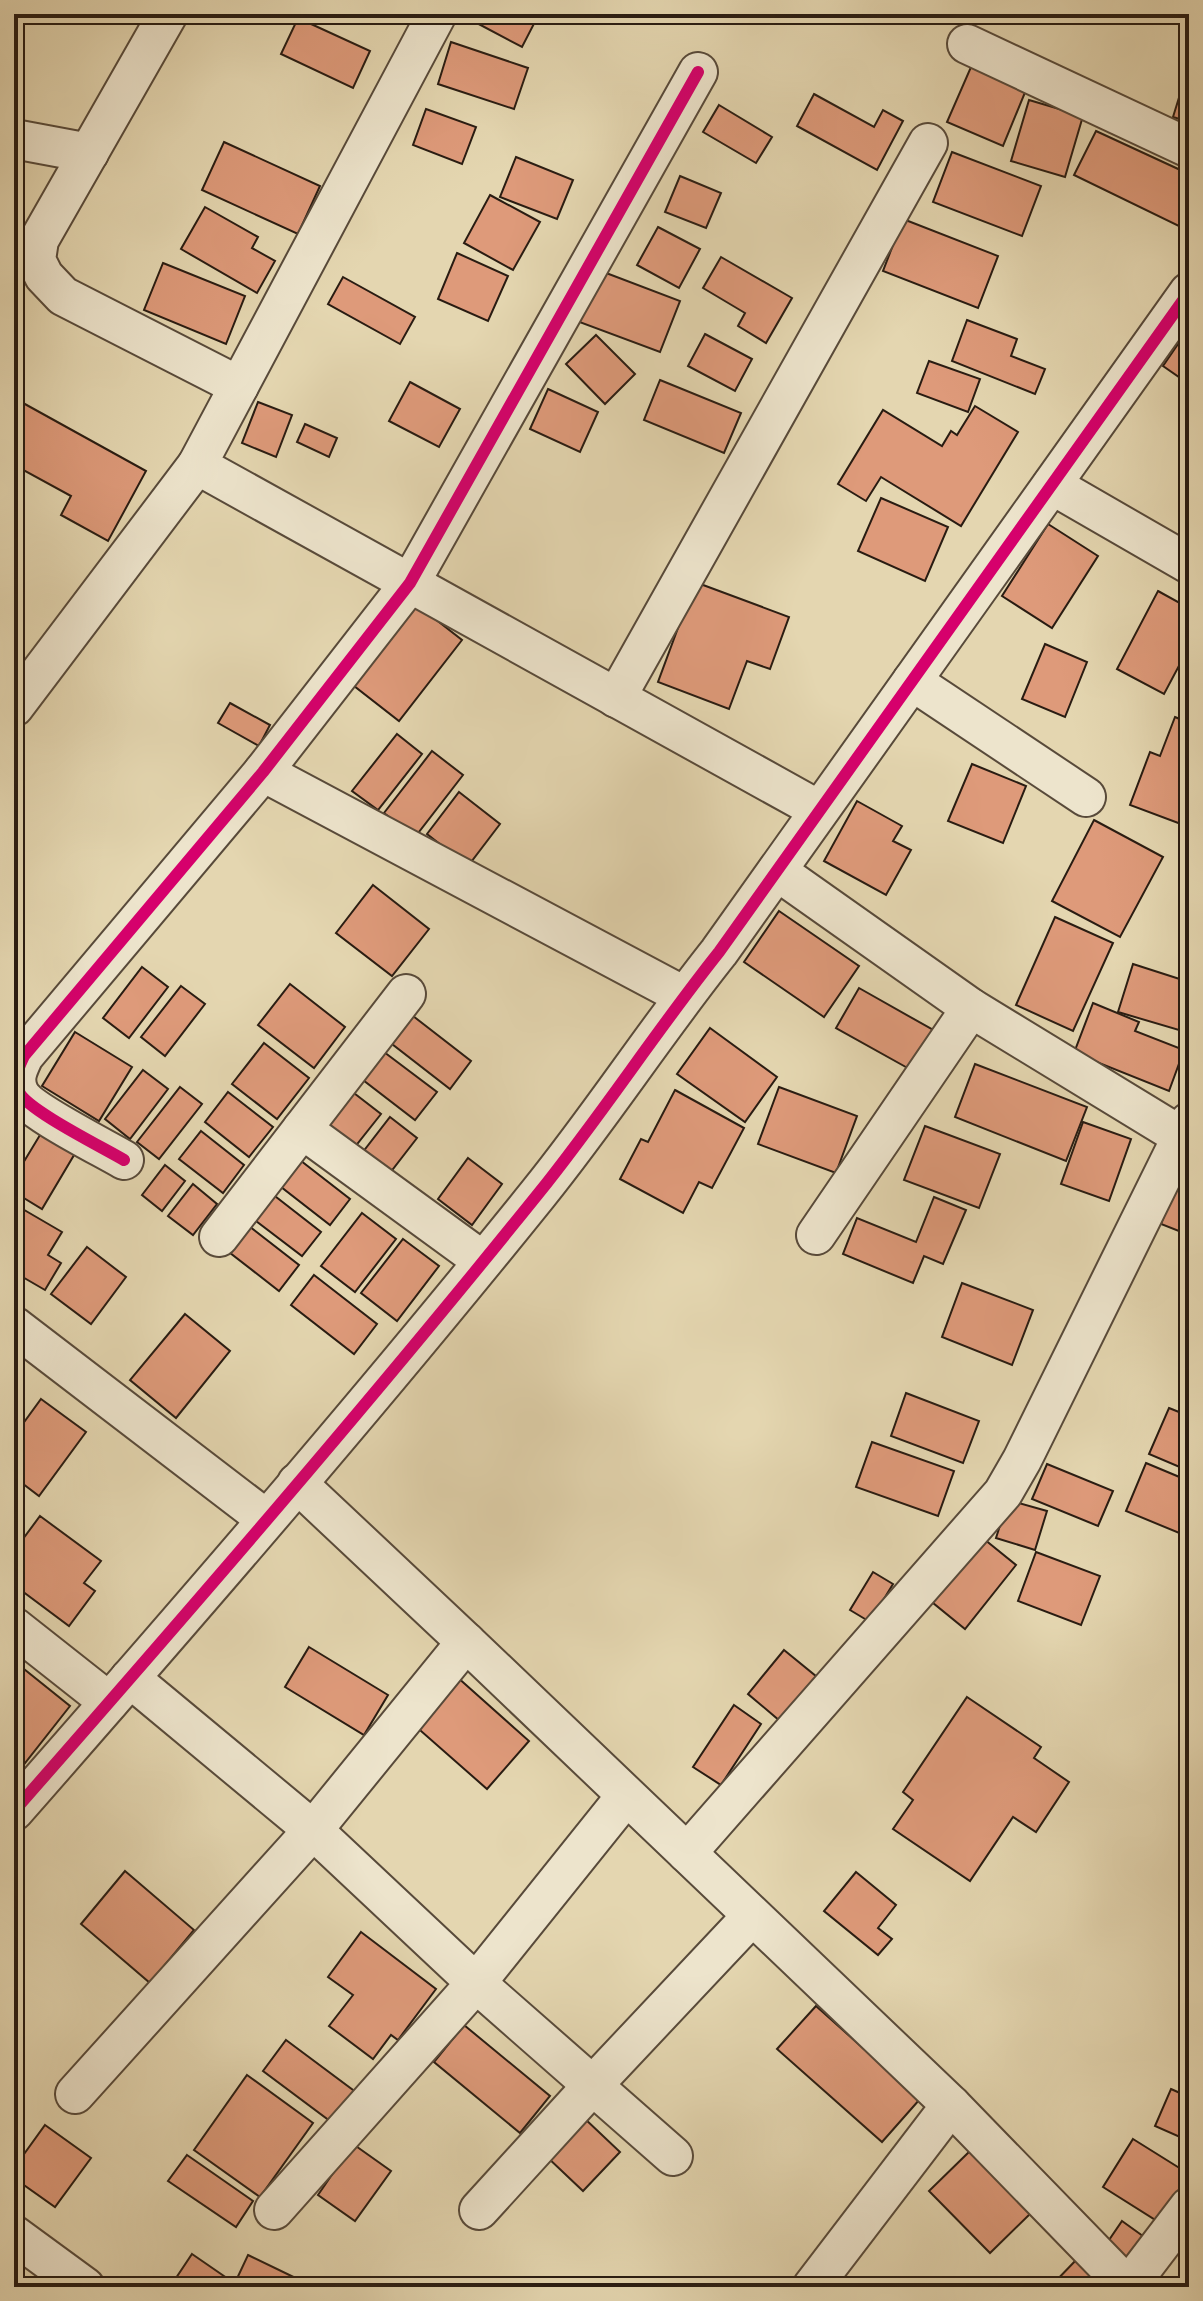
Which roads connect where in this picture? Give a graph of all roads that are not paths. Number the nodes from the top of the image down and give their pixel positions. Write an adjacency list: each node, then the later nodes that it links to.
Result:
1 (168, 14): 8 (street)
2 (437, 14): 10 (street)
3 (967, 44): 7 (street)
4 (698, 72): 14 (street)
5 (14, 139): 8 (street)
6 (928, 143): 16 (street)
7 (1189, 148)
8 (89, 153): 10 (street)
9 (1189, 292): 12 (street)
10 (239, 386): 11 (street)
11 (197, 465): 14 (street); 17 (street)
12 (1052, 485): 13 (street); 15 (street)
13 (1189, 564)
14 (410, 583): 16 (street); 18 (street)
15 (912, 681): 19 (street); 20 (street)
16 (616, 698): 20 (street)
17 (14, 707)
18 (263, 772): 23 (street); 27 (street)
19 (1086, 797)
20 (819, 810): 21 (street)
21 (777, 871): 23 (street); 24 (street)
22 (406, 994): 25 (street)
23 (684, 996): 30 (street)
24 (971, 1008): 26 (street); 28 (street)
25 (302, 1129): 29 (street); 30 (street)
26 (1187, 1133): 40 (street)
27 (124, 1160)
28 (816, 1235)
29 (219, 1237)
30 (483, 1261): 32 (street)
31 (14, 1326): 33 (street)
32 (297, 1483): 33 (street); 35 (street)
33 (266, 1519): 36 (street)
34 (14, 1627): 36 (street)
35 (466, 1642): 37 (street); 39 (street)
36 (120, 1690): 38 (street); 39 (street)
37 (626, 1796): 40 (street); 42 (street)
38 (14, 1811)
39 (313, 1830): 42 (street); 44 (street)
40 (687, 1853): 41 (street)
41 (752, 1916): 43 (street); 45 (street)
42 (476, 1983): 43 (street); 48 (street)
43 (592, 2086): 46 (street); 49 (street)
44 (75, 2094)
45 (951, 2105): 52 (street); 53 (street)
46 (673, 2156)
47 (1189, 2207): 53 (street)
48 (274, 2210)
49 (479, 2210)
50 (14, 2235): 51 (street)
51 (85, 2287)
52 (812, 2287)
53 (1128, 2287)

